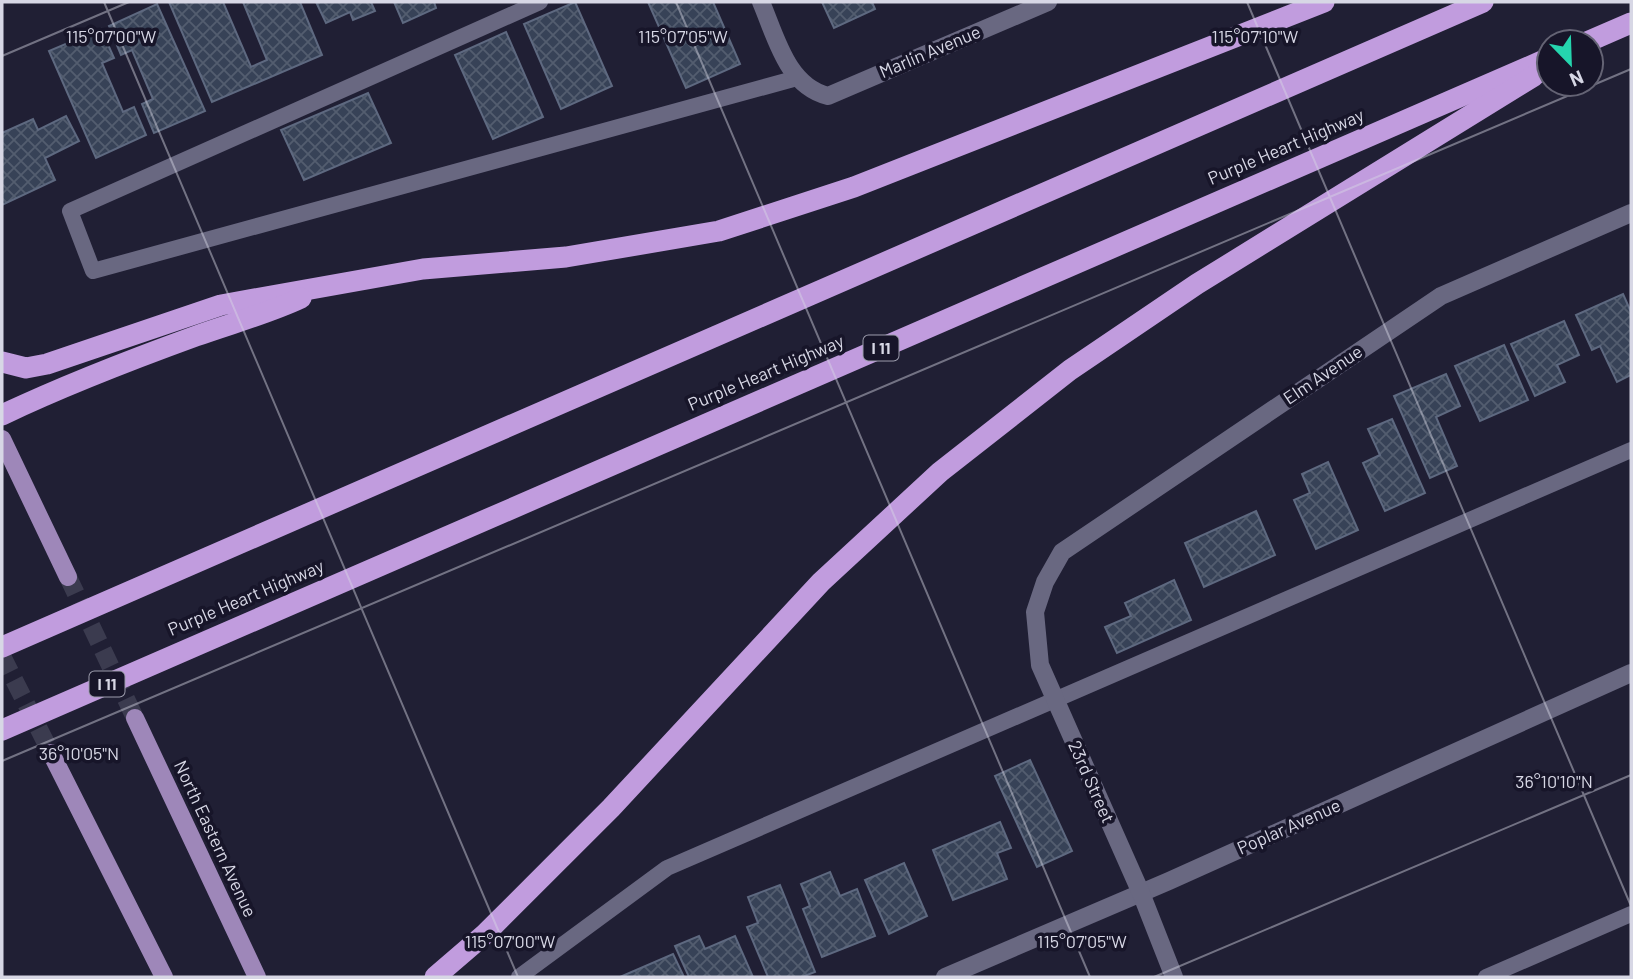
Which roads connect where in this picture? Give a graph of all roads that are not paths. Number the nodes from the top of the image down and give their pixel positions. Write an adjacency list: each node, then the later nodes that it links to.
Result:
1 (540, 2): 10 (lane)
2 (761, 2): 10 (street)
3 (1048, 2): 10 (street, Marlin Avenue)
4 (1324, 2): 12 (highway)
5 (1483, 2): 19 (highway)
6 (1631, 23): 7 (highway)
7 (1605, 34)
8 (1535, 64): 23 (highway, Purple Heart Highway / I 11)
9 (1535, 76): 27 (highway)
10 (797, 78)
11 (1631, 213): 18 (street, Elm Avenue)
12 (332, 283): 13 (highway); 14 (highway)
13 (2, 362)
14 (2, 415)
15 (2, 439): 17 (main road)
16 (1631, 450): 21 (lane)
17 (68, 577)
18 (1045, 582): 21 (street, 23rd Street)
19 (2, 648)
20 (1631, 673): 25 (street, Poplar Avenue)
21 (1055, 701): 25 (street, 23rd Street); 32 (lane)
22 (135, 718): 29 (main road, North Eastern Avenue)
23 (2, 730)
24 (51, 753): 28 (main road)
25 (1141, 893): 33 (street, Poplar Avenue); 34 (street, 23rd Street)
26 (1631, 914): 35 (lane)
27 (485, 934): 30 (highway); 31 (highway)
28 (164, 977)
29 (257, 977)
30 (435, 977)
31 (456, 977)
32 (519, 977)
33 (945, 977)
34 (1174, 977)
35 (1486, 977)

